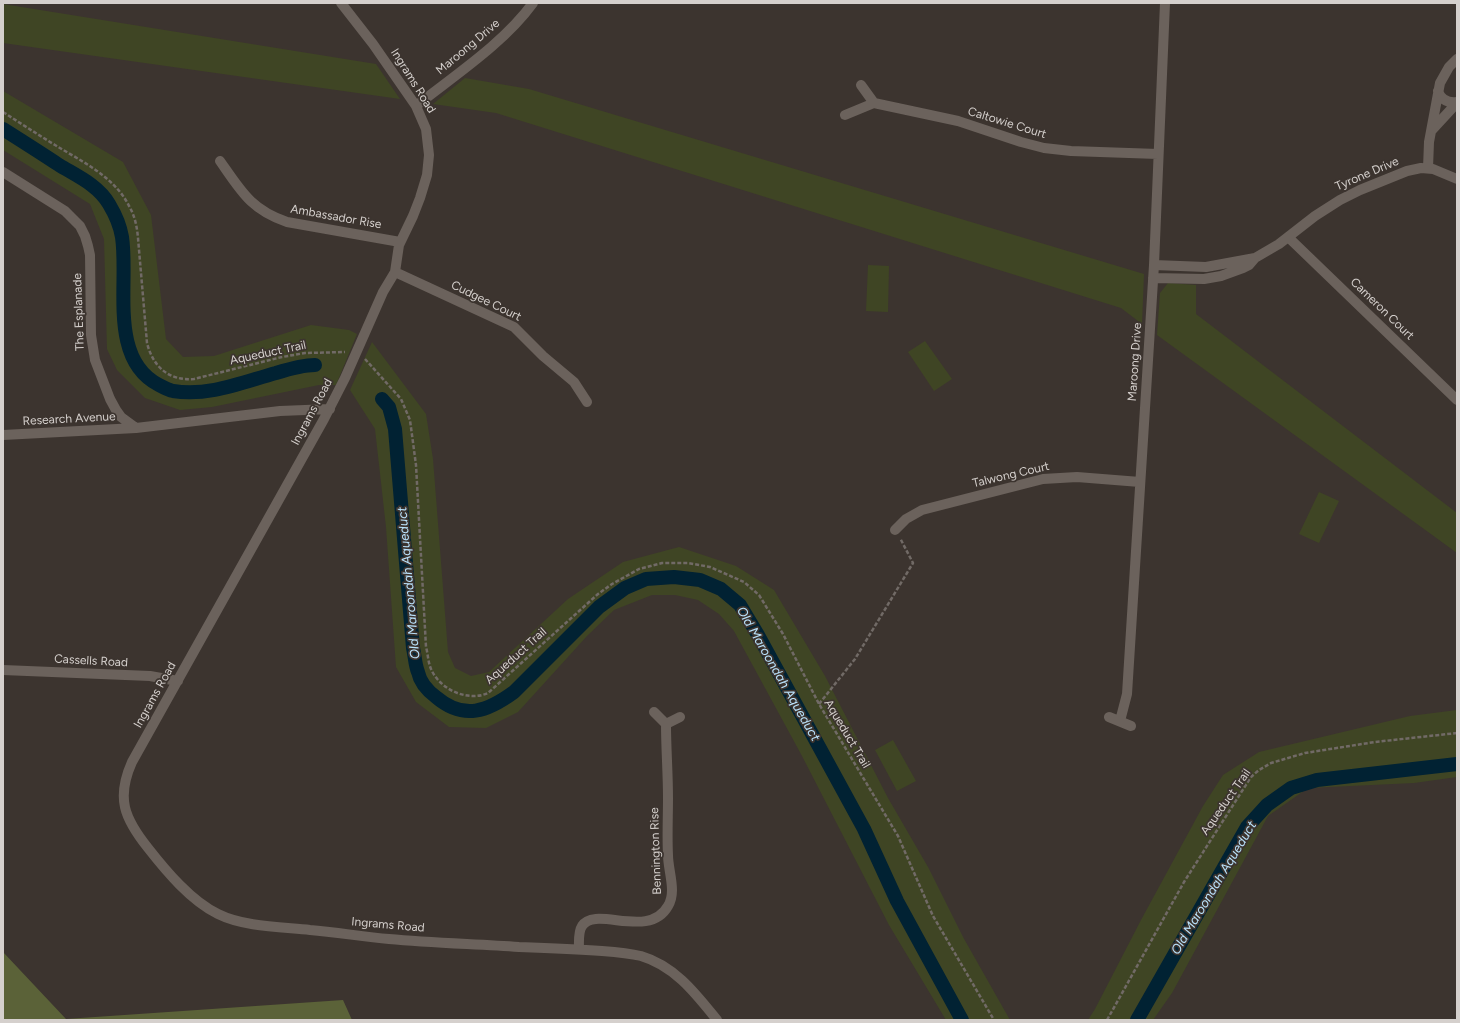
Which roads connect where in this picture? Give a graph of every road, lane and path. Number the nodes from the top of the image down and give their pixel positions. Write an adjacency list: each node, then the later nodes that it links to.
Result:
1 (341, 3): 9 (street, Ingrams Road)
2 (533, 3): 9 (street, Maroong Drive)
3 (1165, 3): 13 (street, Maroong Drive)
4 (1457, 59): 6 (street)
5 (861, 84): 7 (street)
6 (1438, 91): 8 (street); 12 (street)
7 (874, 103): 11 (street); 13 (street, Caltowie Court)
8 (1457, 103): 12 (street)
9 (416, 106): 19 (street, Ingrams Road)
10 (3, 112): 24 (path, Aqueduct Trail)
11 (845, 115)
12 (1431, 131): 15 (street)
13 (1158, 154): 21 (street, Maroong Drive)
14 (220, 162): 19 (street, Ambassador Rise)
15 (1428, 168): 17 (street, Tyrone Drive); 18 (street, Tyrone Drive)
16 (3, 172): 28 (street, The Esplanade)
17 (1457, 179)
18 (1288, 237): 20 (street, Tyrone Drive); 25 (street, Cameron Court)
19 (400, 242): 22 (street, Ingrams Road)
20 (1255, 258): 21 (street, Tyrone Drive); 23 (street, Tyrone Drive)
21 (1154, 265): 23 (street, Maroong Drive)
22 (395, 272): 24 (street, Ingrams Road); 26 (street, Cudgee Court)
23 (1153, 278): 30 (street, Maroong Drive)
24 (358, 351): 27 (street, Ingrams Road); 34 (path, Aqueduct Trail)
25 (1457, 400)
26 (587, 402)
27 (330, 409): 28 (street); 33 (street, Ingrams Road)
28 (136, 428): 29 (street, Research Avenue)
29 (3, 435)
30 (1140, 482): 31 (street, Talwong Court); 38 (street, Maroong Drive)
31 (895, 530): 34 (path)
32 (3, 670): 33 (street, Cassells Road)
33 (178, 681): 42 (street, Ingrams Road)
34 (819, 704): 44 (path, Aqueduct Trail)
35 (654, 712): 39 (street)
36 (680, 717): 39 (street)
37 (1109, 717): 38 (street)
38 (1120, 721): 40 (street)
39 (666, 724): 42 (street, Bennington Rise)
40 (1131, 726)
41 (1457, 733): 45 (path, Aqueduct Trail)
42 (579, 950): 43 (street, Ingrams Road)
43 (717, 1020)
44 (994, 1020)
45 (1107, 1020)

